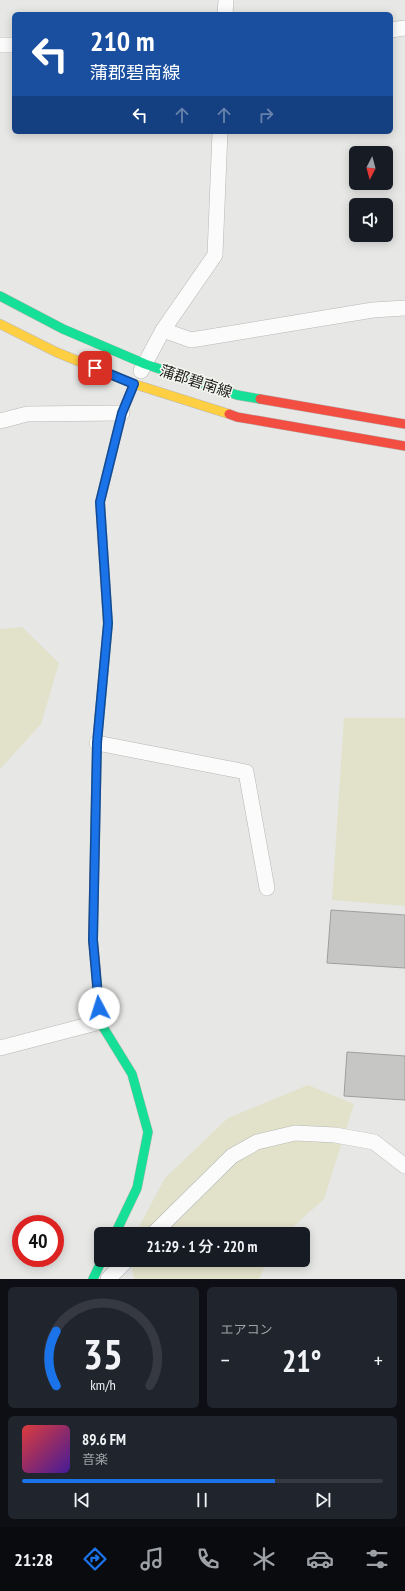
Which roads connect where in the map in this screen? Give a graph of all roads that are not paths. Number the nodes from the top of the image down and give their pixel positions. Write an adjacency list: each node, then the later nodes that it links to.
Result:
1 (226, 0): 2 (street)
2 (225, 12)
3 (405, 28): 4 (street)
4 (393, 30)
5 (0, 45): 6 (street)
6 (12, 45)
7 (220, 134): 11 (street)
8 (0, 296): 12 (street, 蒲郡碧南線)
9 (405, 308): 11 (street)
10 (0, 324): 13 (street, 蒲郡碧南線)
11 (163, 330): 12 (street)
12 (145, 364): 13 (street); 16 (street, 蒲郡碧南線)
13 (134, 384): 14 (street); 17 (street, 蒲郡碧南線)
14 (122, 413): 15 (street); 18 (street)
15 (0, 421)
16 (405, 424)
17 (405, 446)
18 (97, 743): 19 (street); 20 (street)
19 (267, 888)
20 (100, 1022): 21 (street); 23 (street)
21 (0, 1048)
22 (405, 1166): 24 (street)
23 (118, 1227)
24 (160, 1227)
25 (99, 1267): 27 (street)
26 (120, 1267): 28 (street)
27 (93, 1279)
28 (108, 1279)

